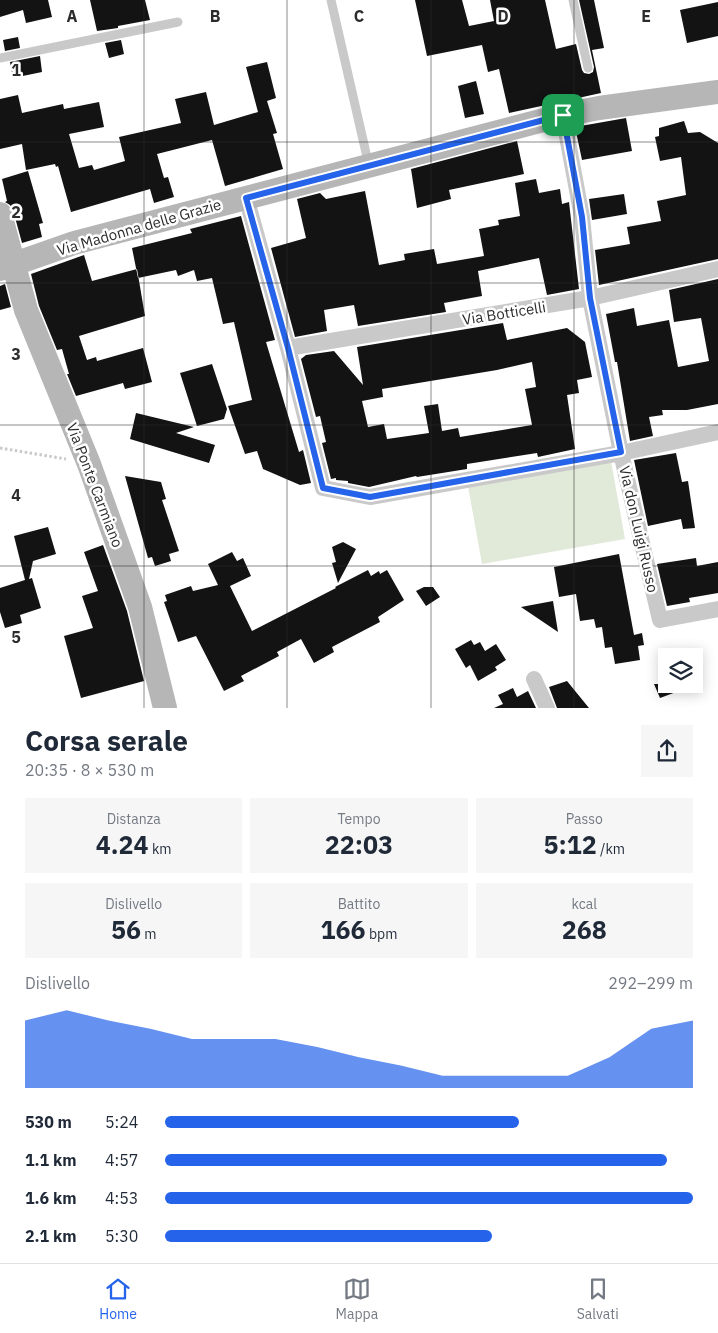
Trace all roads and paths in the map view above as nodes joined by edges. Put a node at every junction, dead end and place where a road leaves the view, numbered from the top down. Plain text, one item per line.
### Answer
1 (331, 0) edge
2 (573, 0) edge
3 (178, 22) dead end
4 (0, 58) edge
5 (588, 68) dead end
6 (718, 92) edge
7 (563, 115) junction
8 (369, 166) junction
9 (246, 198) junction
10 (0, 214) edge
11 (7, 267) edge
12 (718, 270) edge
13 (590, 298) junction
14 (288, 348) junction
15 (718, 432) edge
16 (0, 448) edge
17 (621, 452) junction
18 (89, 464) junction
19 (718, 609) edge
20 (534, 679) dead end
21 (165, 708) edge
22 (547, 708) edge

1 - 8 lane
2 - 5 lane
3 - 4 lane
6 - 7 main road, Via Madonna delle Grazie
7 - 8 main road, Via Madonna delle Grazie
7 - 13 street, Via don Luigi Russo
8 - 9 main road, Via Madonna delle Grazie
9 - 11 main road, Via Madonna delle Grazie
9 - 14 street
10 - 11 main road, Via Ponte Carmiano
11 - 18 main road, Via Ponte Carmiano
12 - 13 street, Via Botticelli
13 - 14 street, Via Botticelli
13 - 17 street, Via don Luigi Russo
14 - 17 street
15 - 17 street
16 - 18 path
17 - 19 street, Via don Luigi Russo
18 - 21 main road, Via Ponte Carmiano
20 - 22 street

